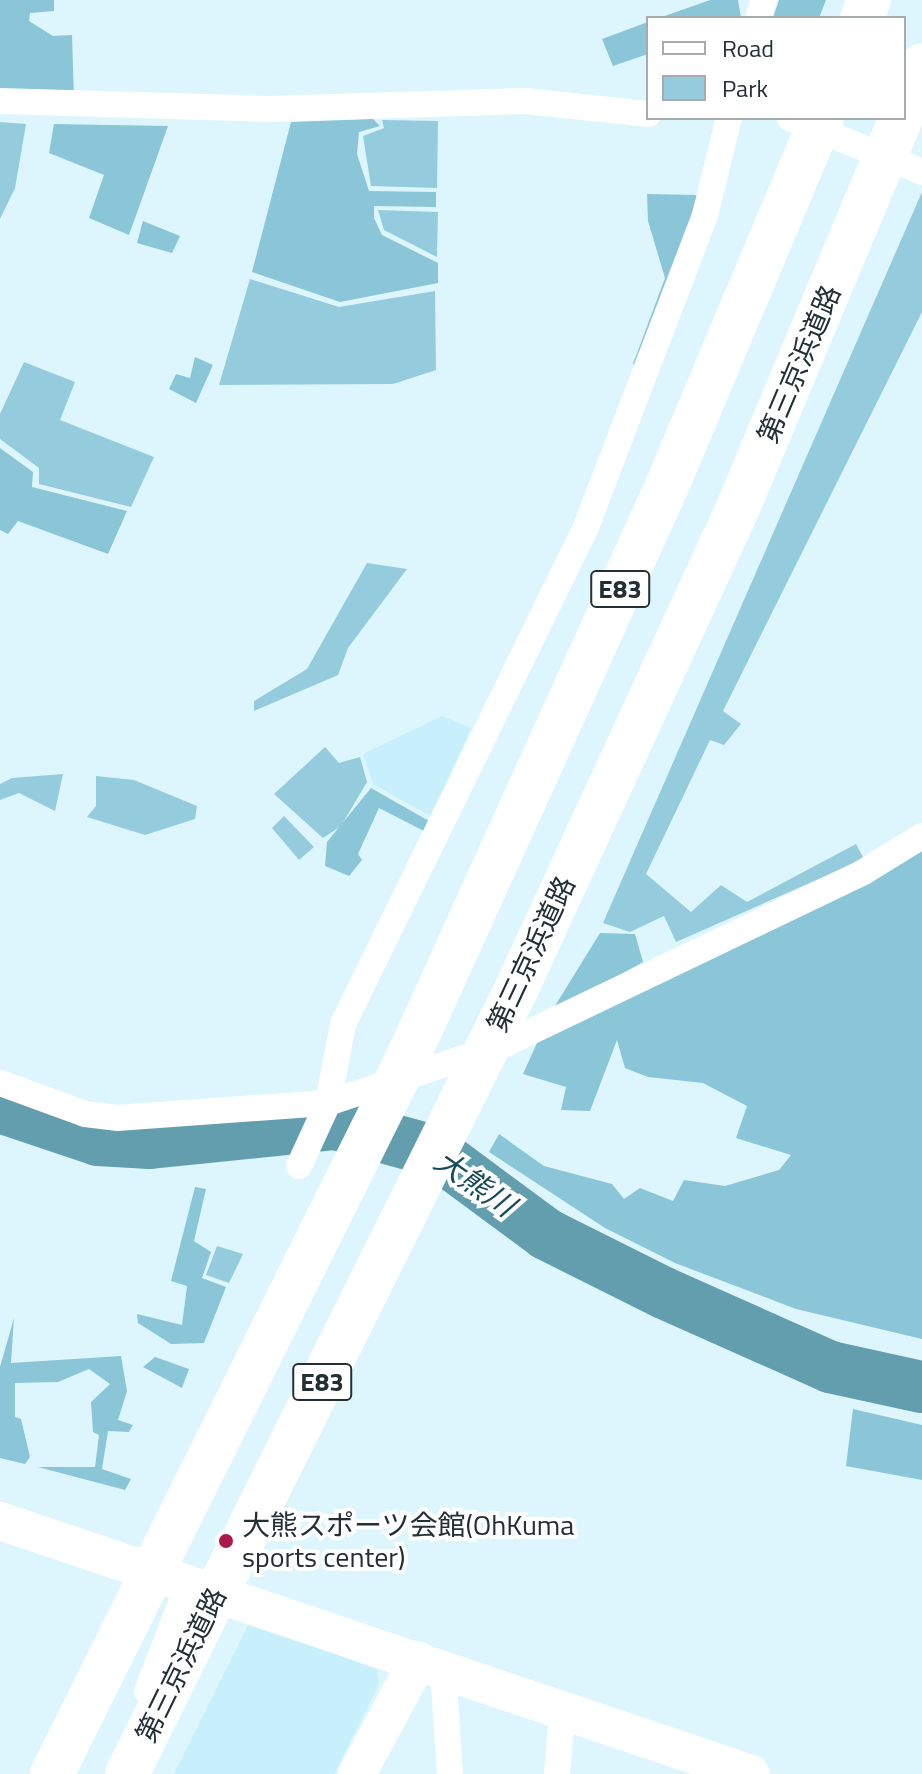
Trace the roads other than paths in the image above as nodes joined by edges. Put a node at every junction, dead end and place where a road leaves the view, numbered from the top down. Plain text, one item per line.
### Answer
1 (922, 65) edge
2 (0, 101) edge
3 (906, 105) edge
4 (646, 114) edge
5 (729, 120) edge
6 (795, 120) edge
7 (821, 120) edge
8 (900, 120) edge
9 (922, 172) edge
10 (922, 836) edge
11 (0, 1083) edge
12 (328, 1103) junction
13 (299, 1166) dead end
14 (0, 1521) edge
15 (189, 1582) junction
16 (430, 1664) junction
17 (562, 1715) junction
18 (52, 1774) edge
19 (125, 1774) edge
20 (357, 1774) edge
21 (450, 1774) edge
22 (557, 1774) edge
23 (751, 1774) edge

1 - 3 highway
2 - 4 street
5 - 12 street
6 - 9 street
7 - 18 highway, E83
8 - 19 highway, 第三京浜道路 / E83
10 - 12 street
11 - 12 street
12 - 13 street
14 - 15 street
15 - 16 street
15 - 19 street
16 - 17 street
16 - 20 street
16 - 21 street
17 - 22 street
17 - 23 street

